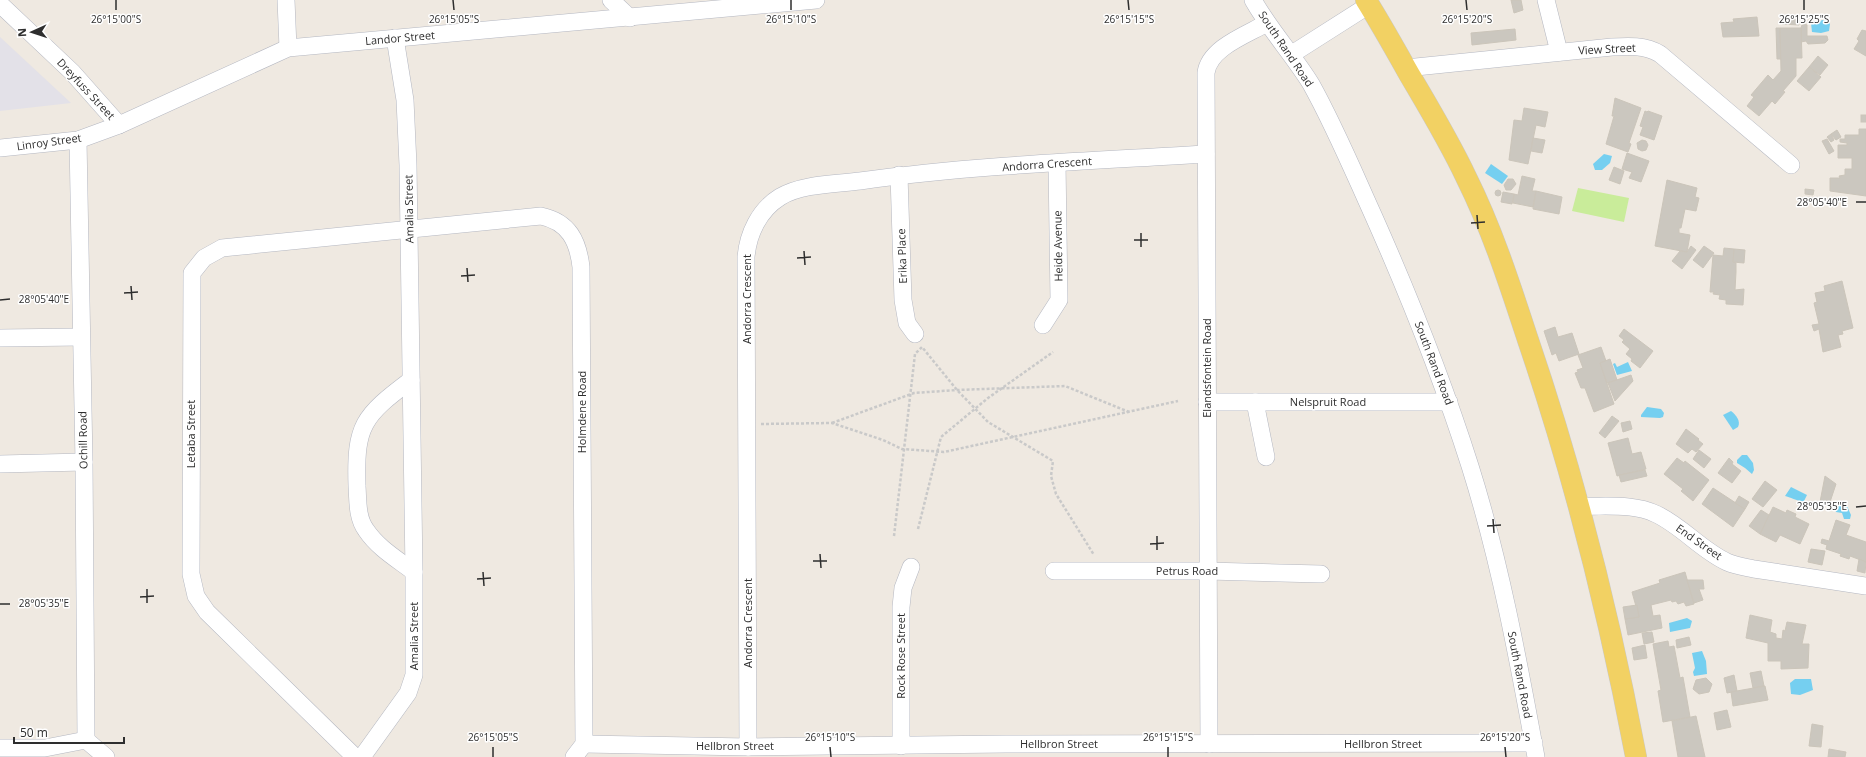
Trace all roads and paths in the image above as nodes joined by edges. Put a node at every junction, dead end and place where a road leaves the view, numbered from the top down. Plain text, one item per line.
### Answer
1 (286, 0) edge
2 (611, 0) edge
3 (816, 0) edge
4 (1253, 0) edge
5 (1546, 0) edge
6 (1367, 2) edge
7 (765, 3) edge
8 (0, 4) edge
9 (630, 18) junction
10 (1267, 23) junction
11 (395, 38) junction
12 (288, 48) junction
13 (1559, 52) junction
14 (1292, 54) junction
15 (1406, 68) junction
16 (119, 126) junction
17 (78, 140) junction
18 (0, 148) edge
19 (1206, 154) junction
20 (1057, 163) junction
21 (1791, 165) dead end
22 (899, 175) junction
23 (409, 230) junction
24 (1043, 325) dead end
25 (915, 334) dead end
26 (81, 337) junction
27 (0, 338) edge
28 (1053, 352) dead end
29 (411, 380) junction
30 (1001, 389) junction
31 (957, 390) junction
32 (911, 394) junction
33 (1178, 401) dead end
34 (1208, 402) junction
35 (1255, 402) junction
36 (1449, 402) junction
37 (976, 408) junction
38 (1130, 412) junction
39 (832, 423) junction
40 (761, 424) dead end
41 (1014, 437) junction
42 (904, 449) junction
43 (937, 452) junction
44 (1266, 457) dead end
45 (84, 462) junction
46 (0, 464) edge
47 (1580, 506) junction
48 (918, 529) dead end
49 (894, 536) dead end
50 (1094, 555) dead end
51 (911, 567) dead end
52 (1054, 571) dead end
53 (1208, 571) junction
54 (414, 572) junction
55 (1321, 574) dead end
56 (1866, 586) edge
57 (86, 740) junction
58 (1209, 744) junction
59 (901, 746) junction
60 (748, 747) junction
61 (0, 748) edge
62 (579, 750) edge
63 (1535, 750) edge
64 (1006, 751) edge
65 (106, 757) edge
66 (355, 757) edge
67 (362, 757) edge
68 (1636, 757) edge

1 - 12 street
2 - 9 street
3 - 7 street, Landor Street
4 - 10 street, South Rand Road
5 - 13 street
6 - 14 street
6 - 15 main road
7 - 9 street, Landor Street
8 - 16 street, Dreyfuss Street
9 - 11 street, Landor Street
10 - 14 street, South Rand Road
10 - 19 street, Elandsfontein Road
11 - 12 street, Landor Street
11 - 23 street, Amalia Street
12 - 16 street, Landor Street
13 - 15 street, View Street
13 - 21 street, View Street
14 - 36 street, South Rand Road
15 - 47 main road
16 - 17 street, Linroy Street
17 - 18 street, Linroy Street
17 - 26 street, Ochill Road
19 - 20 street, Andorra Crescent
19 - 34 street, Elandsfontein Road
20 - 22 street, Andorra Crescent
20 - 24 street, Heide Avenue
22 - 25 street, Erika Place
22 - 60 street, Andorra Crescent
23 - 29 street, Amalia Street
23 - 62 street, Holmdene Road
23 - 66 street, Letaba Street
26 - 27 street
26 - 45 street, Ochill Road
28 - 30 path
29 - 54 street, Amalia Street
29 - 54 street
30 - 31 path
30 - 37 path
30 - 38 path
31 - 32 path
31 - 32 path
31 - 37 path
32 - 39 path
32 - 42 path
33 - 38 path
34 - 35 street, Nelspruit Road
34 - 53 street, Elandsfontein Road
35 - 36 street, Nelspruit Road
35 - 44 street
36 - 63 street, South Rand Road
37 - 41 path
37 - 43 path
38 - 41 path
39 - 40 path
39 - 42 path
41 - 43 path
41 - 50 path
42 - 43 path
42 - 49 path
43 - 48 path
45 - 46 street
45 - 57 street, Ochill Road
47 - 56 street, End Street
47 - 68 main road
51 - 59 street, Rock Rose Street
52 - 53 street, Petrus Road
53 - 55 street, Petrus Road
53 - 58 street, Elandsfontein Road
54 - 67 street, Amalia Street
57 - 61 street
57 - 65 street
58 - 63 street, Hellbron Street
58 - 64 street, Hellbron Street
59 - 60 street, Hellbron Street
59 - 64 street, Hellbron Street
60 - 62 street, Hellbron Street

